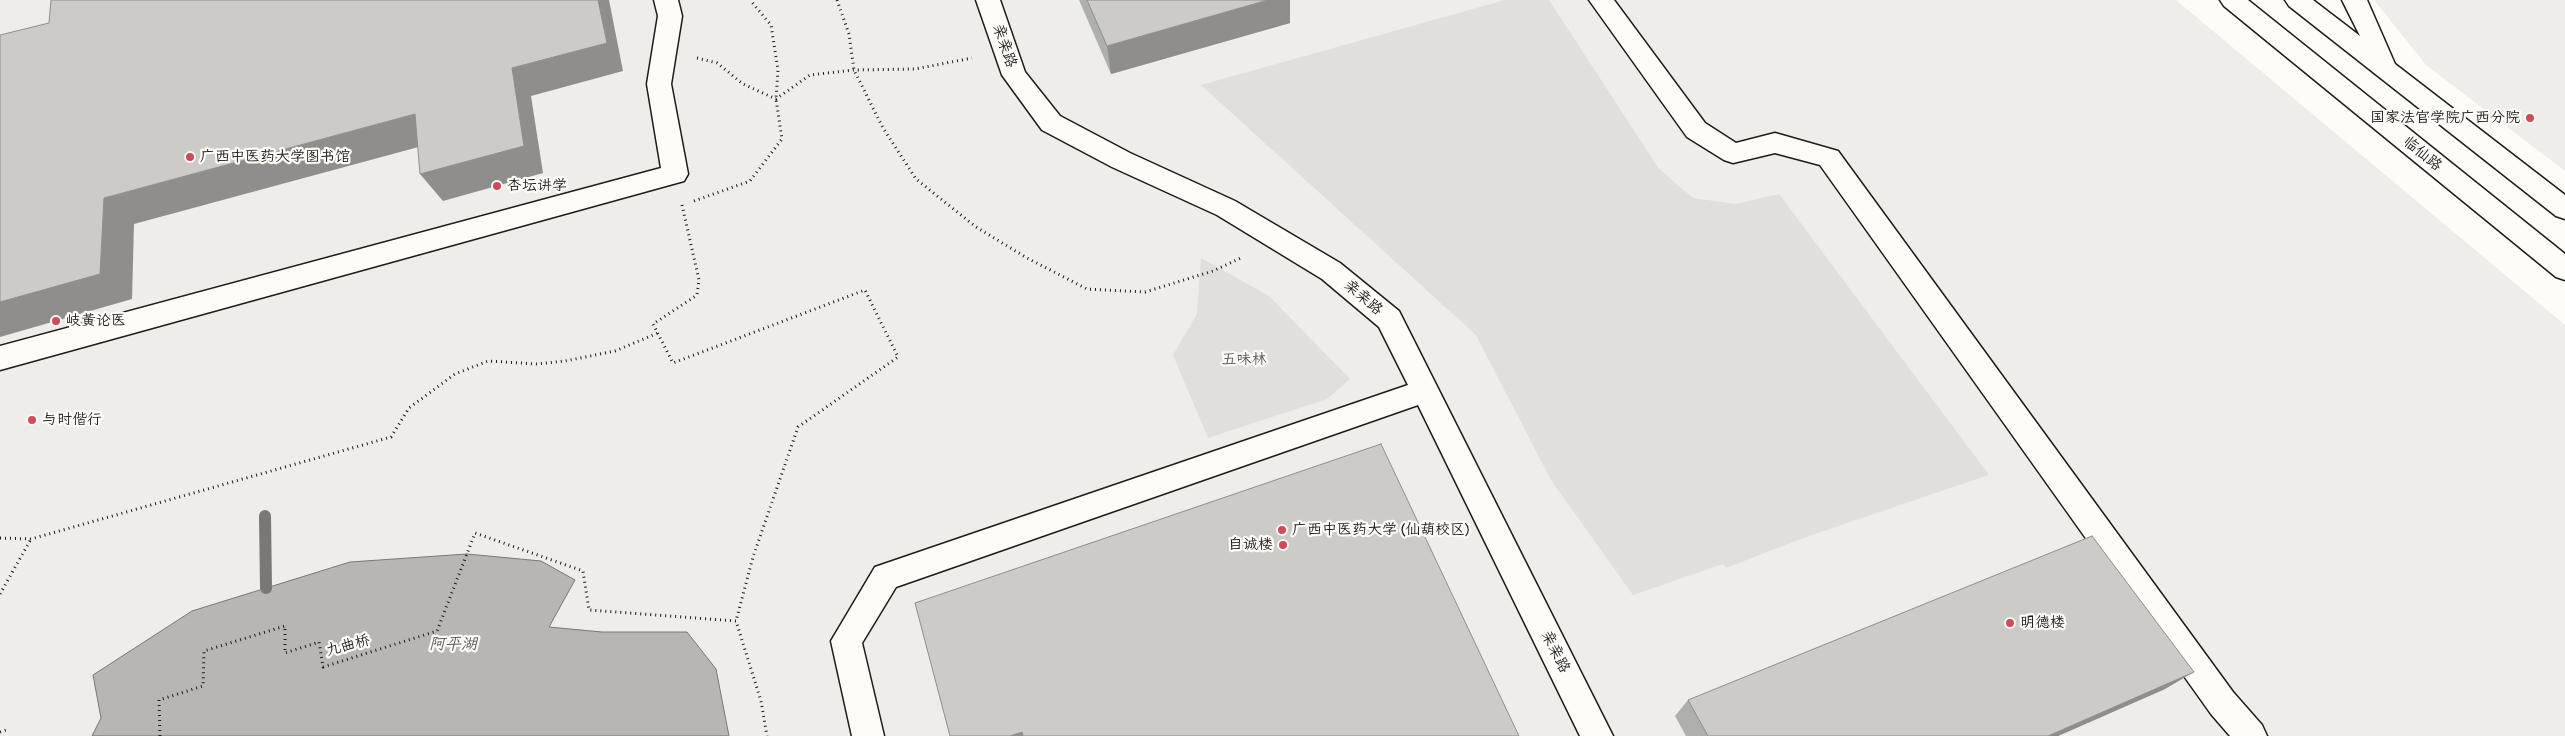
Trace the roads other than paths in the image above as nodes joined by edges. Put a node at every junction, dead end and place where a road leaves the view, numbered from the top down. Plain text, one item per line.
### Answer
1 (666, 0) edge
2 (988, 0) edge
3 (1601, 0) edge
4 (2232, 0) edge
5 (2297, 0) edge
6 (2354, 0) edge
7 (2385, 69) junction
8 (2565, 209) edge
9 (2565, 270) edge
10 (0, 358) edge
11 (1425, 391) junction
12 (868, 736) edge
13 (1597, 736) edge
14 (2251, 736) edge

1 - 10 street
2 - 11 street, 亲亲路
3 - 14 street
4 - 9 street, 临仙路
5 - 7 street
6 - 7 street
7 - 8 street
11 - 12 street
11 - 13 street, 亲亲路

